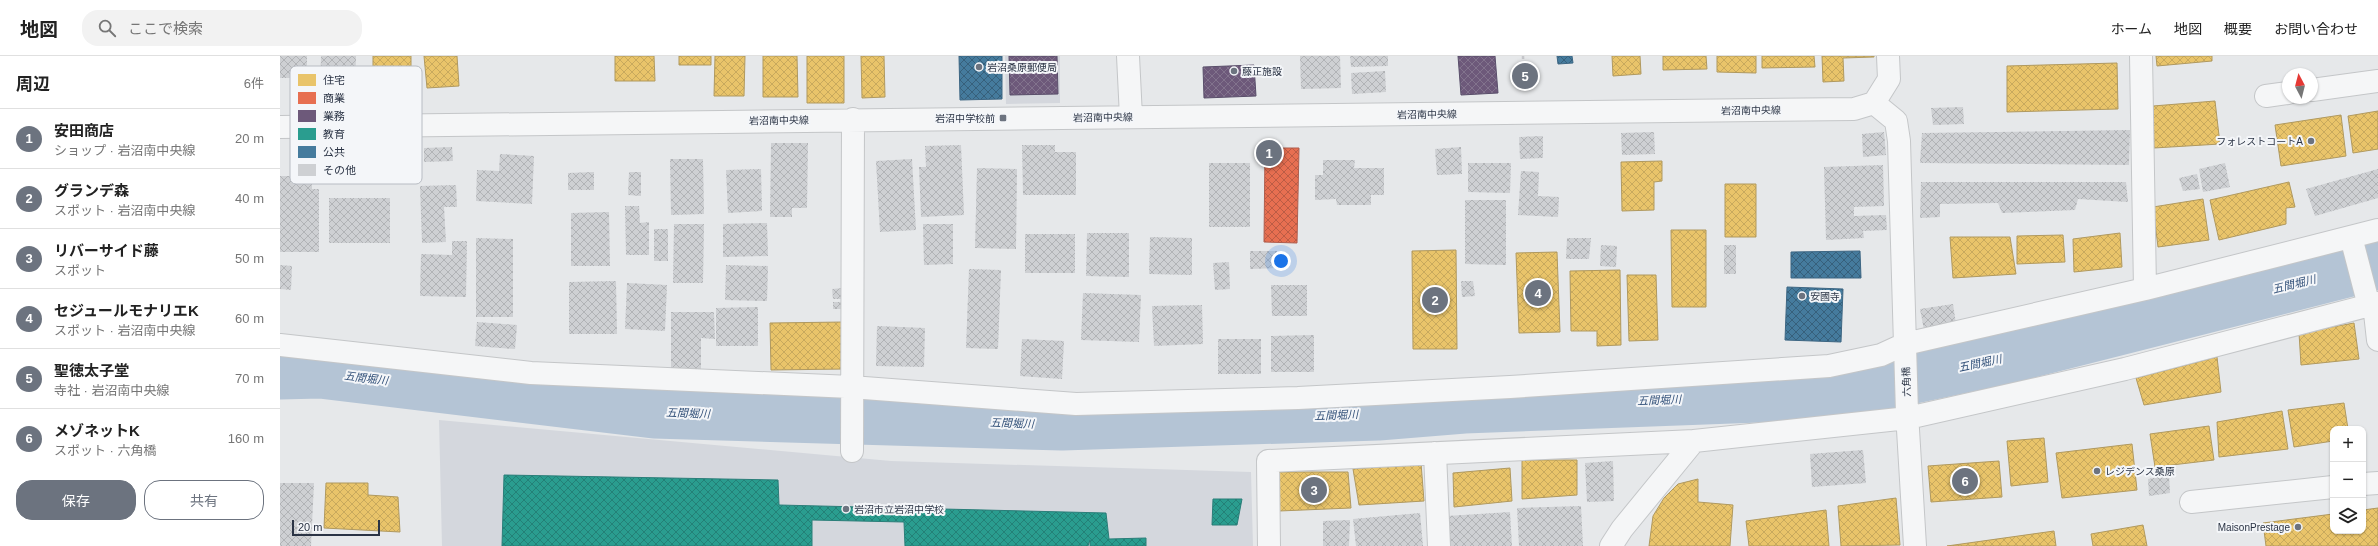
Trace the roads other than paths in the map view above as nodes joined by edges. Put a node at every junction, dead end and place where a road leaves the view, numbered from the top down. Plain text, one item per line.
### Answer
1 (1128, 56) edge
2 (1888, 56) edge
3 (2141, 56) edge
4 (2378, 81) edge
5 (2318, 89) edge
6 (2282, 94) edge
7 (2266, 96) dead end
8 (1874, 103) junction
9 (1131, 117) junction
10 (853, 119) junction
11 (422, 125) edge
12 (280, 127) edge
13 (290, 127) edge
14 (2378, 230) edge
15 (2352, 240) junction
16 (2145, 289) junction
17 (2371, 301) edge
18 (2378, 340) edge
19 (280, 345) edge
20 (1905, 347) junction
21 (851, 391) junction
22 (1907, 416) junction
23 (1694, 441) junction
24 (852, 451) dead end
25 (1435, 453) junction
26 (2378, 482) edge
27 (2366, 484) edge
28 (2330, 487) edge
29 (2191, 502) dead end
30 (1269, 546) edge
31 (1439, 546) edge
32 (1611, 546) edge
33 (1915, 546) edge

1 - 9 street
2 - 8 street
3 - 16 street
4 - 5 street
6 - 7 street
8 - 9 street, 岩沼南中央線
8 - 20 street, 六角橋
9 - 10 street, 岩沼南中央線
10 - 11 street, 岩沼南中央線
10 - 21 street
12 - 13 street, 岩沼南中央線
14 - 15 street
15 - 16 street
15 - 17 street
16 - 20 street
17 - 18 street
17 - 22 street
19 - 21 street
20 - 21 street
20 - 22 street, 六角橋
21 - 24 street
22 - 23 street
22 - 33 street, 六角橋
23 - 25 street
23 - 32 street
25 - 30 street
25 - 31 street
26 - 27 street
28 - 29 street

